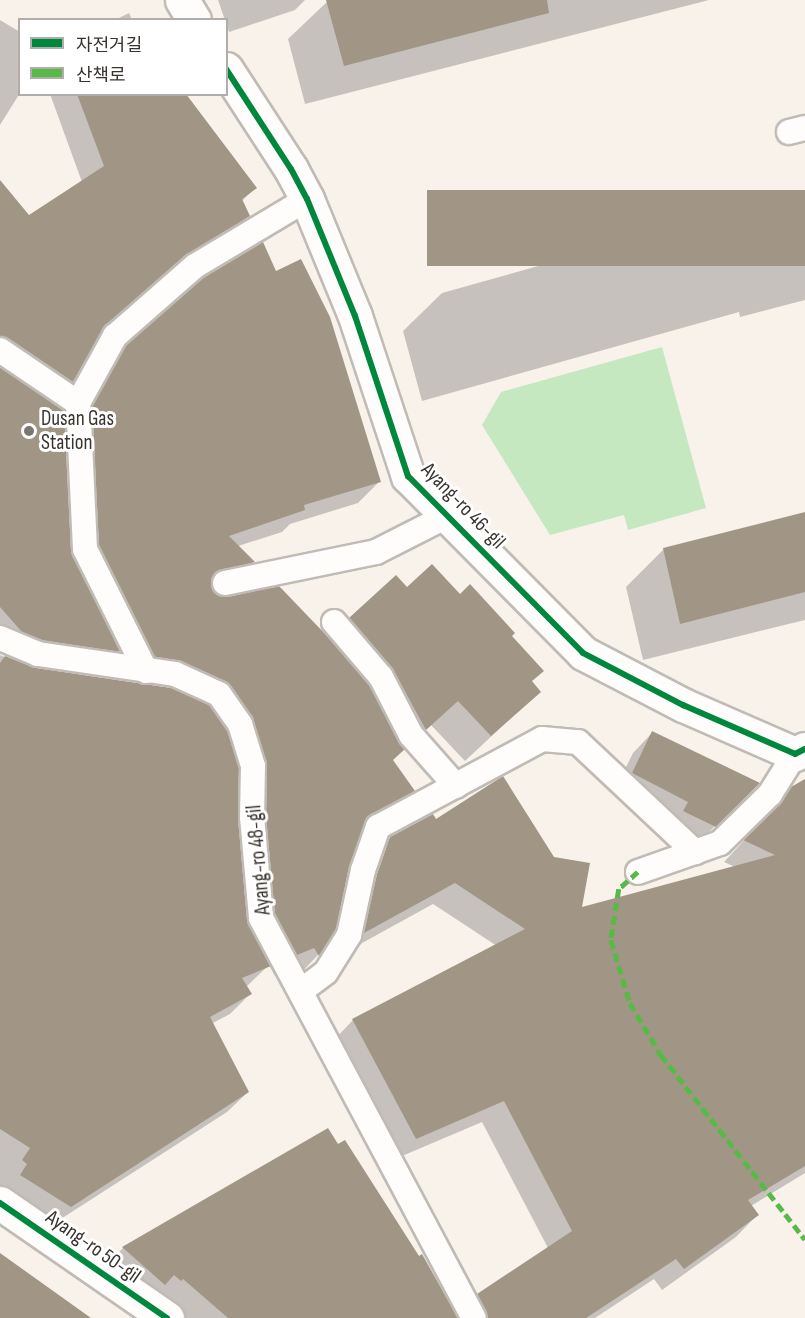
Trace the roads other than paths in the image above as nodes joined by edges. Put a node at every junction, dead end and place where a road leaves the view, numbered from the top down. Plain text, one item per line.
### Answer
1 (182, 0) edge
2 (193, 18) edge
3 (228, 72) edge
4 (307, 199) junction
5 (0, 350) edge
6 (78, 403) junction
7 (447, 516) junction
8 (225, 583) dead end
9 (334, 622) dead end
10 (0, 638) edge
11 (146, 671) junction
12 (800, 752) edge
13 (456, 786) junction
14 (695, 852) junction
15 (638, 872) dead end
16 (302, 991) junction
17 (0, 1203) edge
18 (167, 1318) edge
19 (474, 1318) edge

1 - 2 street
3 - 4 street, Ayang-ro 46-gil
4 - 6 lane
4 - 7 street, Ayang-ro 46-gil
5 - 6 lane
6 - 11 lane
7 - 8 lane
7 - 12 street, Ayang-ro 46-gil
9 - 13 lane
10 - 11 lane, Ayang-ro 48-gil
11 - 16 lane, Ayang-ro 48-gil
12 - 14 lane
13 - 14 lane
13 - 16 lane
14 - 15 lane
16 - 19 lane, Ayang-ro 48-gil
17 - 18 street, Ayang-ro 50-gil

